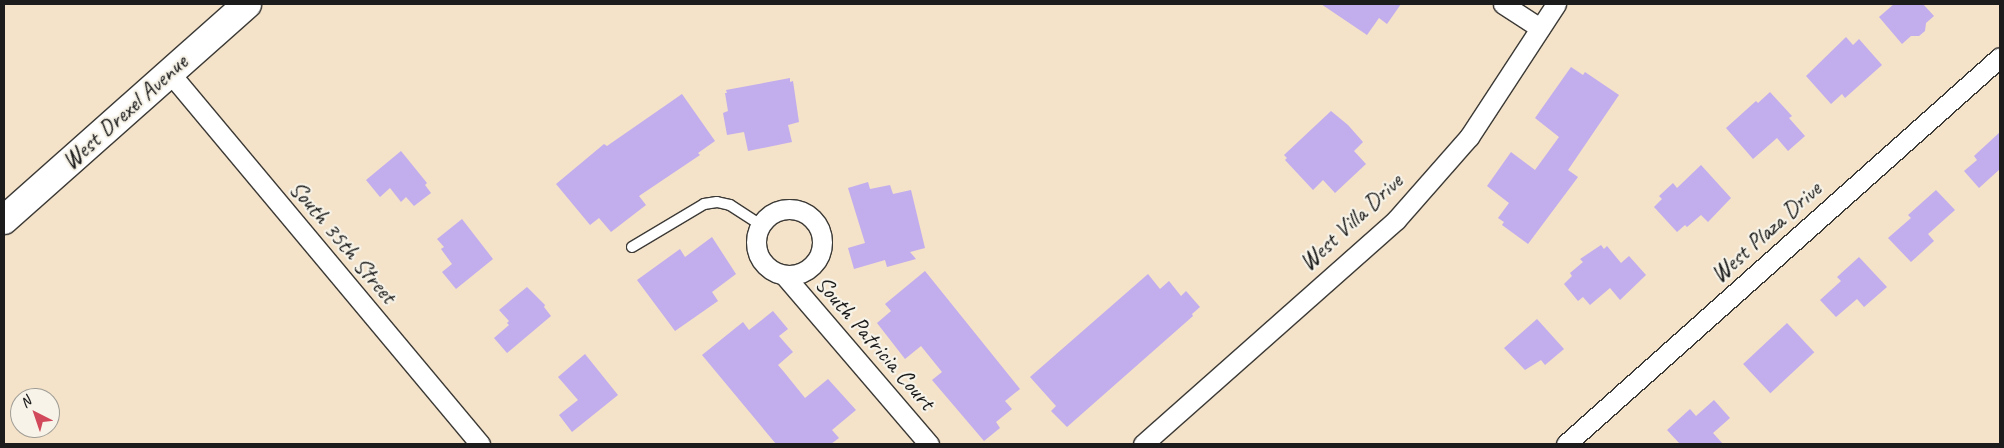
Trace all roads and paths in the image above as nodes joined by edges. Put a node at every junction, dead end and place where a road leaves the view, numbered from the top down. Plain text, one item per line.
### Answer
1 (247, 4) edge
2 (1503, 4) edge
3 (1556, 4) edge
4 (1540, 28) junction
5 (2000, 56) edge
6 (169, 72) junction
7 (4, 220) edge
8 (761, 224) junction
9 (632, 247) dead end
10 (784, 275) junction
11 (480, 444) edge
12 (929, 444) edge
13 (1143, 444) edge
14 (1566, 444) edge

1 - 6 street, West Drexel Avenue
2 - 4 street
3 - 4 street, West Villa Drive
4 - 13 street, West Villa Drive
5 - 14 street, West Plaza Drive
6 - 7 street, West Drexel Avenue
6 - 11 street, South 35th Street
8 - 9 lane
8 - 10 street, South Patricia Court
8 - 10 street, South Patricia Court
10 - 12 street, South Patricia Court

